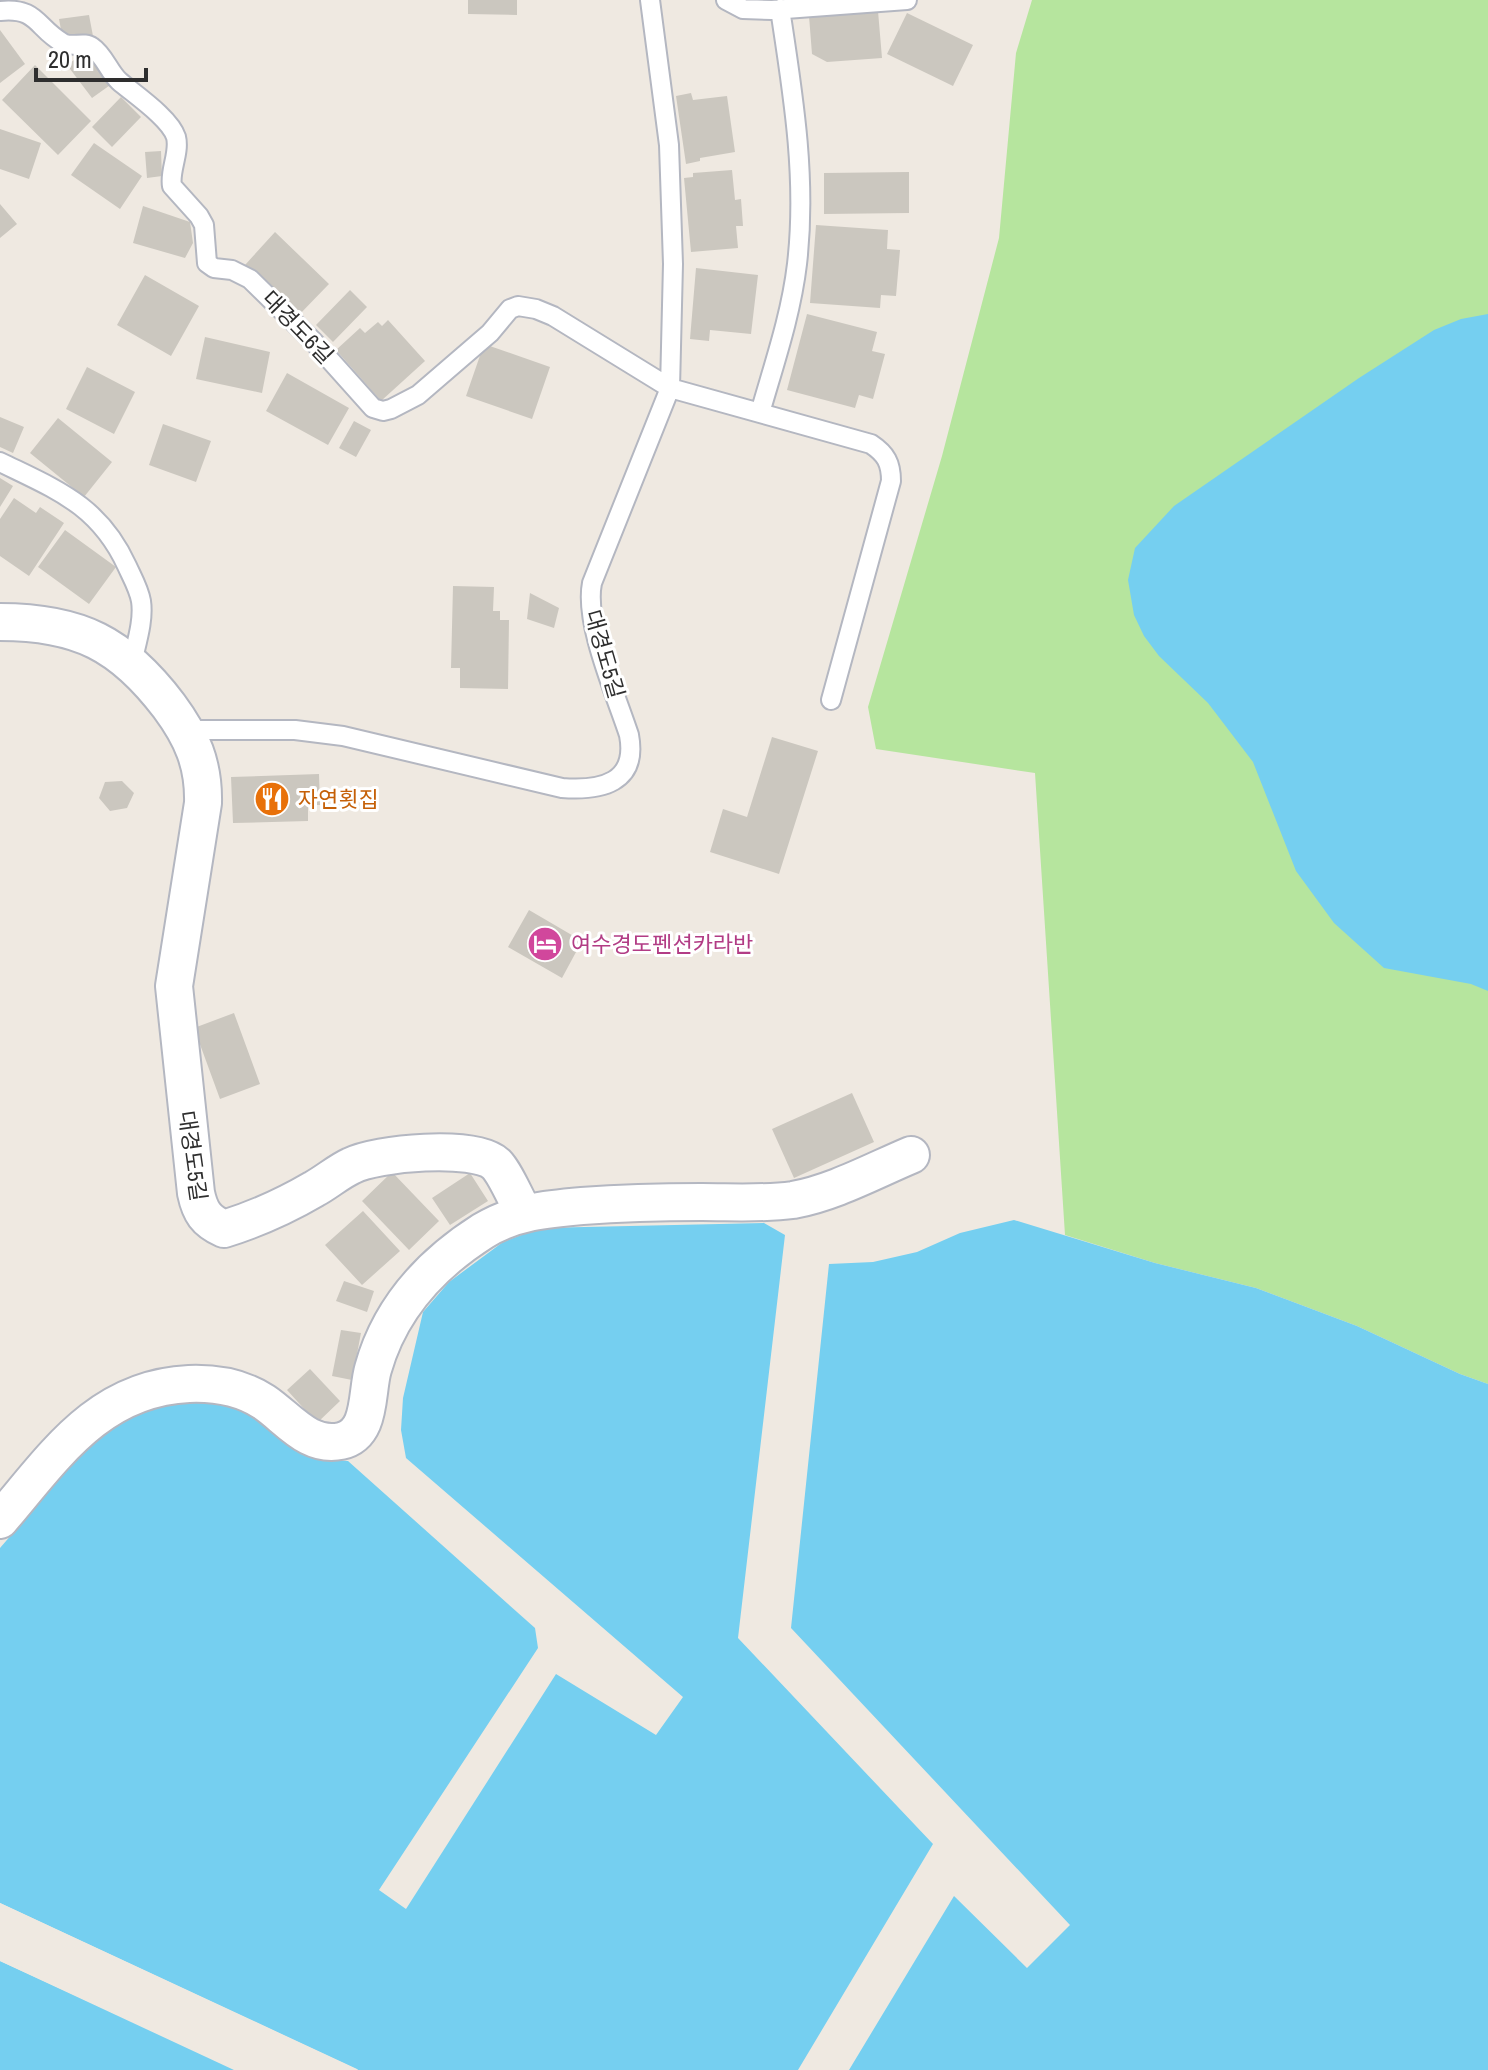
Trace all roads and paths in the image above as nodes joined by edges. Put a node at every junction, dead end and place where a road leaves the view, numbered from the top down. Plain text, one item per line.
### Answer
1 (650, 0) edge
2 (726, 0) edge
3 (907, 0) edge
4 (11, 7) edge
5 (780, 9) junction
6 (670, 388) junction
7 (760, 413) junction
8 (0, 462) edge
9 (0, 622) edge
10 (132, 663) junction
11 (831, 700) dead end
12 (187, 730) junction
13 (911, 1155) dead end
14 (524, 1213) junction
15 (0, 1520) edge

1 - 6 lane
2 - 5 lane
3 - 5 lane
4 - 6 lane, 대경도6길
5 - 7 lane
6 - 7 lane
6 - 12 lane, 대경도5길
7 - 11 lane
8 - 10 lane
9 - 10 street, 대경도5길
10 - 12 street, 대경도5길
12 - 14 street, 대경도5길
13 - 14 street
14 - 15 street

